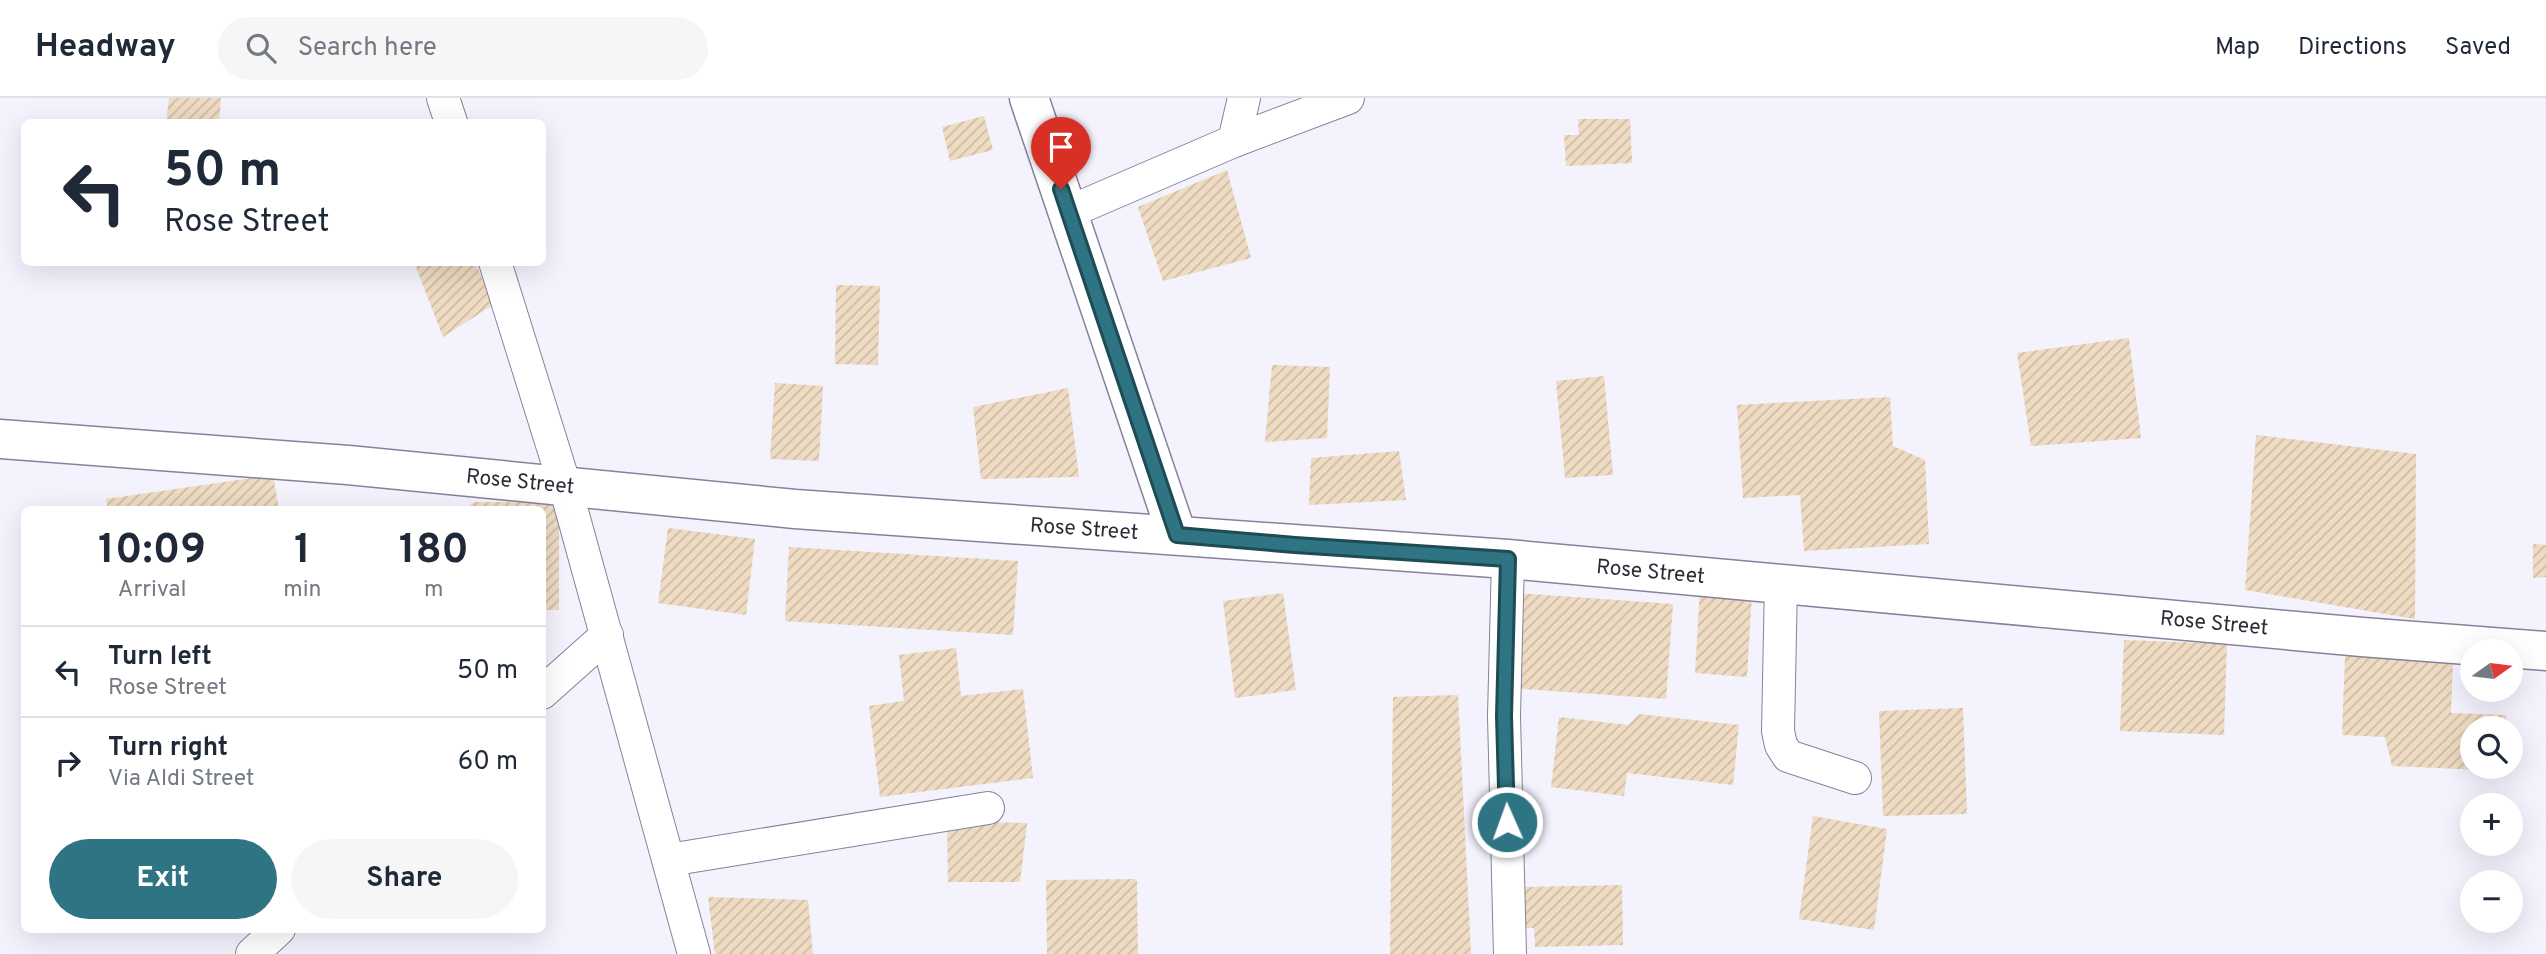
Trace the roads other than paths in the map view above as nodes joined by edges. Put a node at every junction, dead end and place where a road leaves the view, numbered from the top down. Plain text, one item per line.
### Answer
1 (443, 98) edge
2 (1029, 98) edge
3 (1244, 98) edge
4 (1349, 98) edge
5 (450, 119) edge
6 (1234, 141) junction
7 (1069, 212) junction
8 (496, 266) edge
9 (0, 439) edge
10 (565, 486) junction
11 (1177, 535) junction
12 (1508, 559) junction
13 (1781, 583) junction
14 (607, 635) junction
15 (2546, 651) edge
16 (546, 689) edge
17 (1855, 778) dead end
18 (988, 808) dead end
19 (668, 860) junction
20 (275, 933) edge
21 (252, 954) edge
22 (694, 954) edge
23 (1510, 954) edge

1 - 5 street
2 - 7 street
3 - 6 street
4 - 6 street
6 - 7 street
7 - 11 street
8 - 10 street
9 - 10 street, Rose Street
10 - 11 street, Rose Street
10 - 14 street
11 - 12 street, Rose Street
12 - 13 street, Rose Street
12 - 23 street
13 - 15 street, Rose Street
13 - 17 street
14 - 16 street
14 - 19 street
18 - 19 street
19 - 22 street
20 - 21 street

